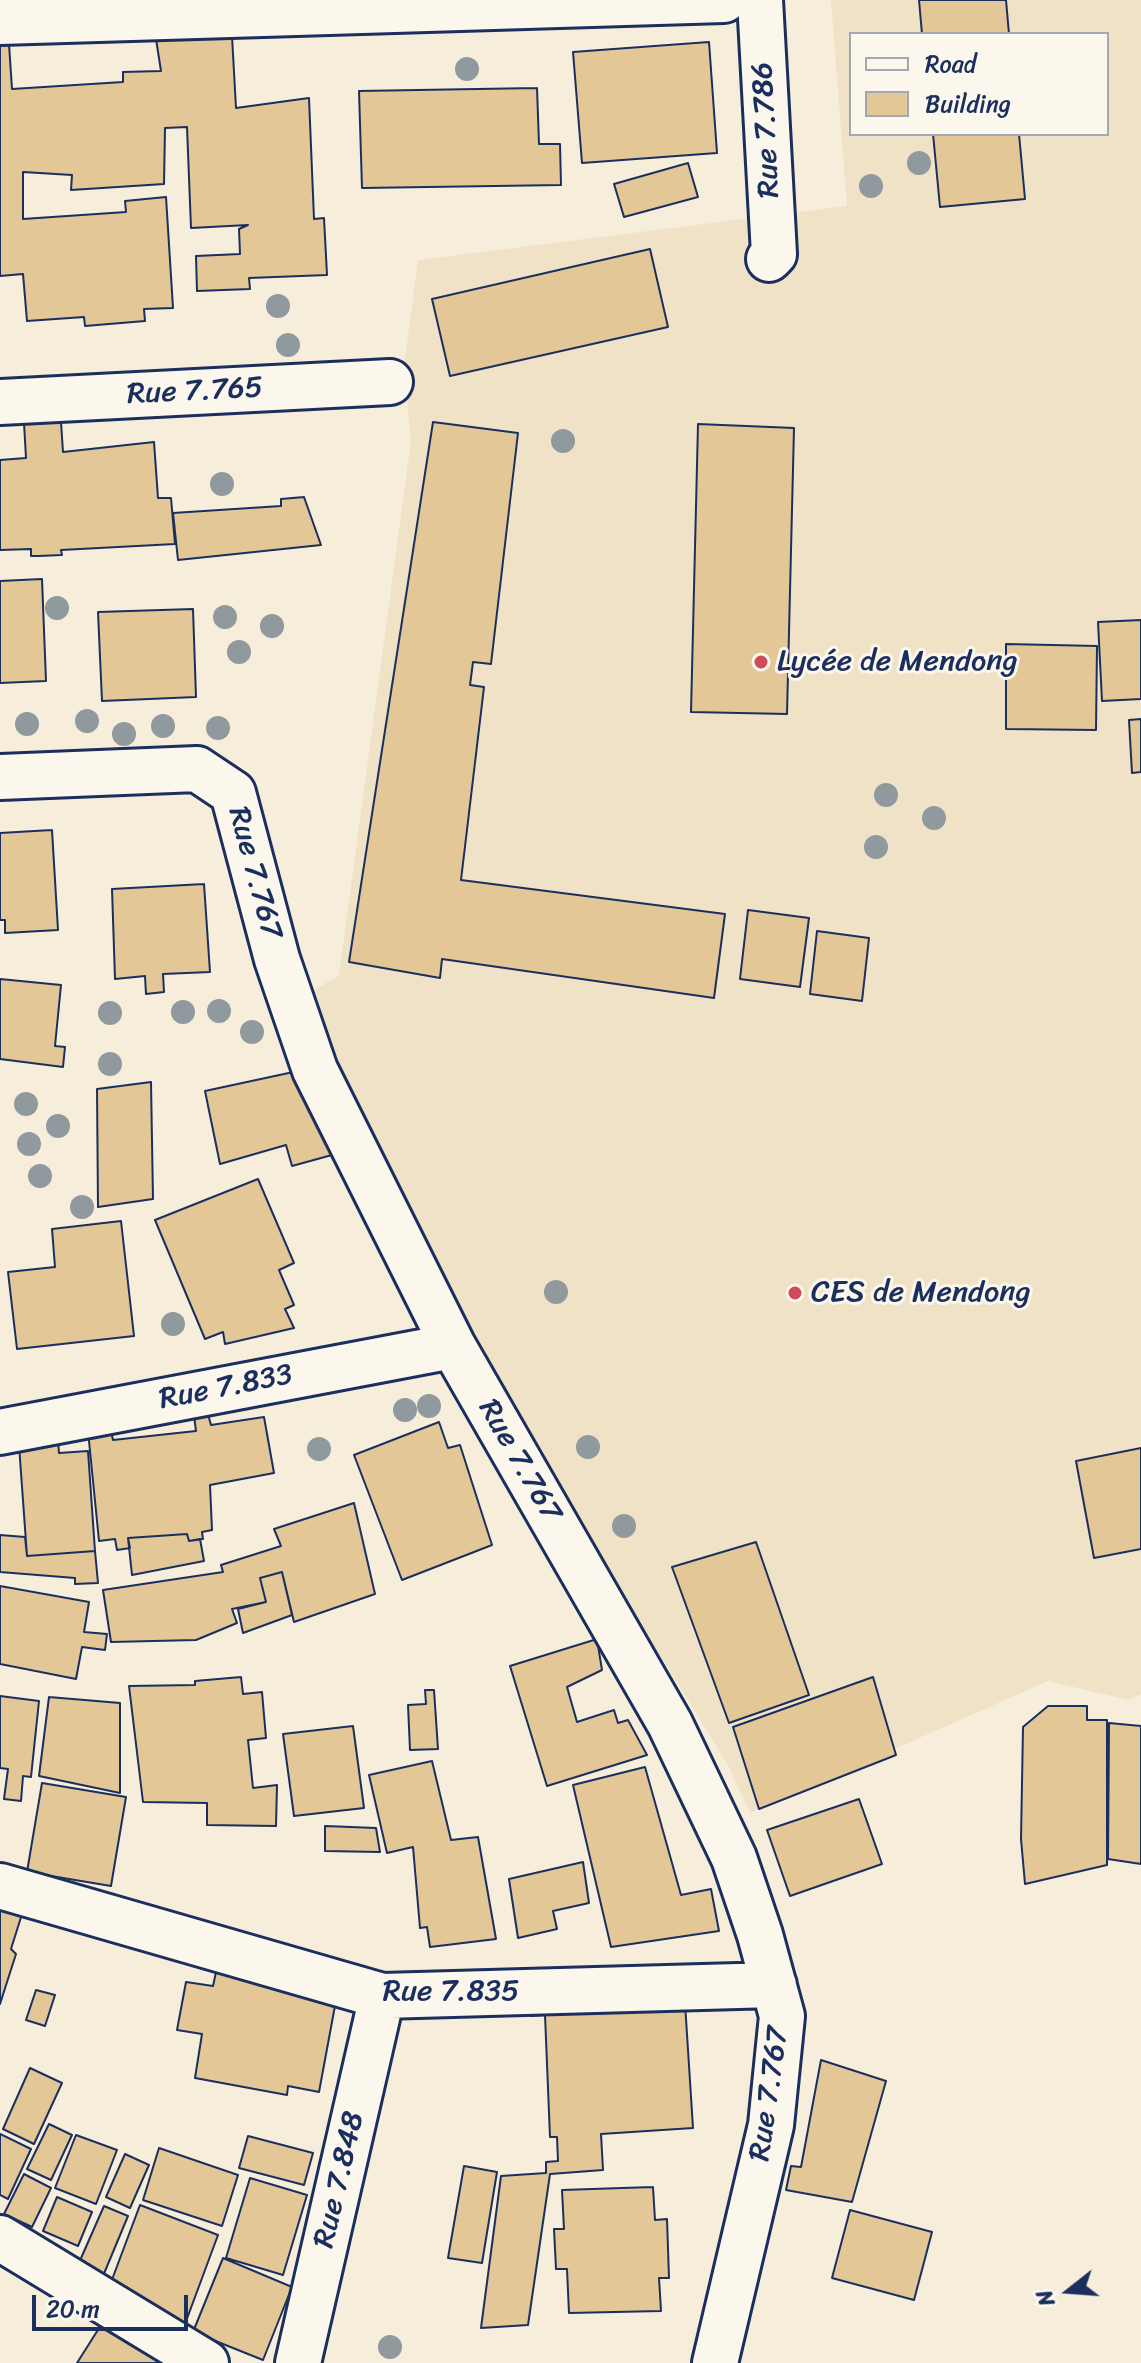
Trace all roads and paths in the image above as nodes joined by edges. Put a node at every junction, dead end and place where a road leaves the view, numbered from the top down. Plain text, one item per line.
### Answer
1 (724, 0) edge
2 (760, 0) edge
3 (0, 22) edge
4 (769, 259) dead end
5 (390, 382) dead end
6 (0, 402) edge
7 (0, 777) edge
8 (453, 1346) junction
9 (0, 1432) edge
10 (0, 1886) edge
11 (774, 1985) junction
12 (382, 1996) junction
13 (0, 2238) edge
14 (206, 2363) edge
15 (298, 2363) edge
16 (715, 2363) edge

1 - 3 street
2 - 4 street, Rue 7.786
5 - 6 street, Rue 7.765
7 - 8 street, Rue 7.767
8 - 9 street, Rue 7.833
8 - 11 street, Rue 7.767
10 - 12 street, Rue 7.835
11 - 12 street, Rue 7.835
11 - 16 street, Rue 7.767
12 - 15 street, Rue 7.848
13 - 14 street

